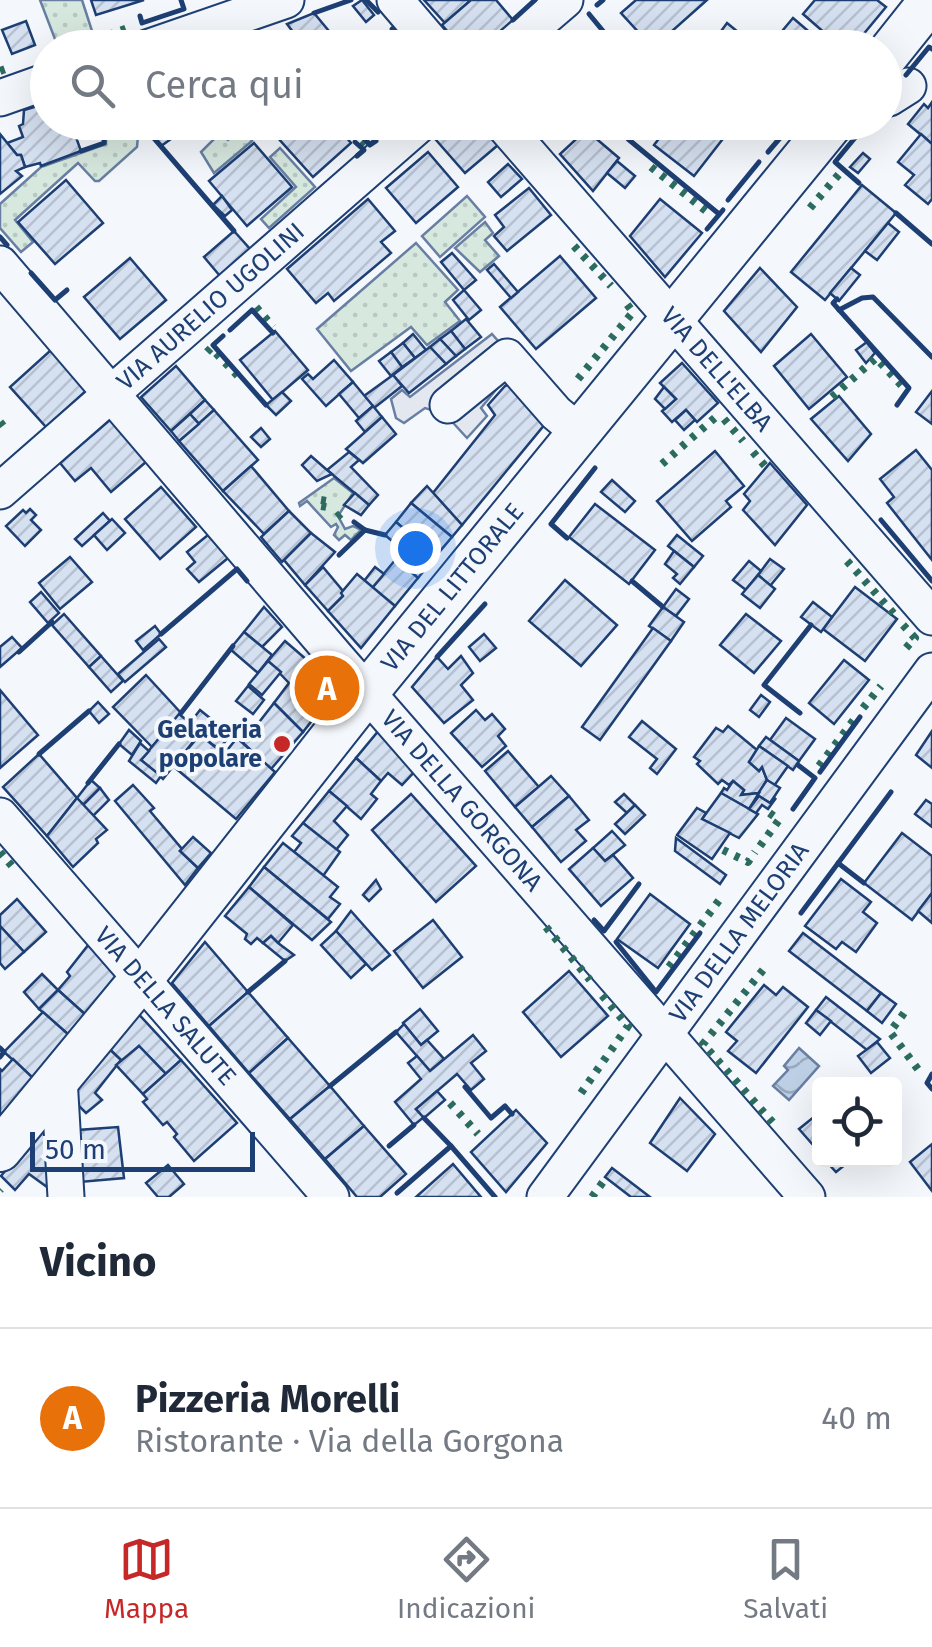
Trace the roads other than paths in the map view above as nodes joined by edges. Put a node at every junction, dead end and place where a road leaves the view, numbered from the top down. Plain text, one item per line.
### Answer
1 (286, 0) edge
2 (565, 0) edge
3 (931, 0) edge
4 (393, 9) edge
5 (199, 30) edge
6 (416, 30) edge
7 (530, 30) edge
8 (902, 64) edge
9 (30, 87) edge
10 (0, 98) edge
11 (401, 140) edge
12 (516, 140) edge
13 (818, 140) edge
14 (0, 264) edge
15 (672, 320) junction
16 (111, 392) junction
17 (448, 405) dead end
18 (580, 433) junction
19 (0, 491) edge
20 (932, 617) edge
21 (932, 671) edge
22 (368, 691) junction
23 (0, 816) edge
24 (142, 978) junction
25 (666, 1034) junction
26 (59, 1078) junction
27 (0, 1150) edge
28 (66, 1197) edge
29 (332, 1197) edge
30 (546, 1197) edge
31 (808, 1197) edge

1 - 5 street
2 - 7 street
3 - 8 main road
4 - 6 street
9 - 10 street
11 - 16 street, VIA AURELIO UGOLINI
12 - 15 street, VIA DELL'ELBA
13 - 15 main road, VIA DEL LITTORALE
14 - 16 street, VIA DELLA GORGONA
15 - 18 main road, VIA DEL LITTORALE
15 - 20 street, VIA DELL'ELBA
16 - 19 street, VIA AURELIO UGOLINI
16 - 22 street, VIA DELLA GORGONA
17 - 18 street
18 - 22 main road, VIA DEL LITTORALE
21 - 25 street, VIA DELLA MELORIA
22 - 24 main road, VIA DEL LITTORALE
22 - 25 street, VIA DELLA GORGONA
23 - 24 street, VIA DELLA SALUTE
24 - 26 main road, VIA DEL LITTORALE
24 - 29 street, VIA DELLA SALUTE
25 - 30 street, VIA DELLA MELORIA
25 - 31 street, VIA DELLA GORGONA
26 - 27 main road, VIA DEL LITTORALE
26 - 28 street

